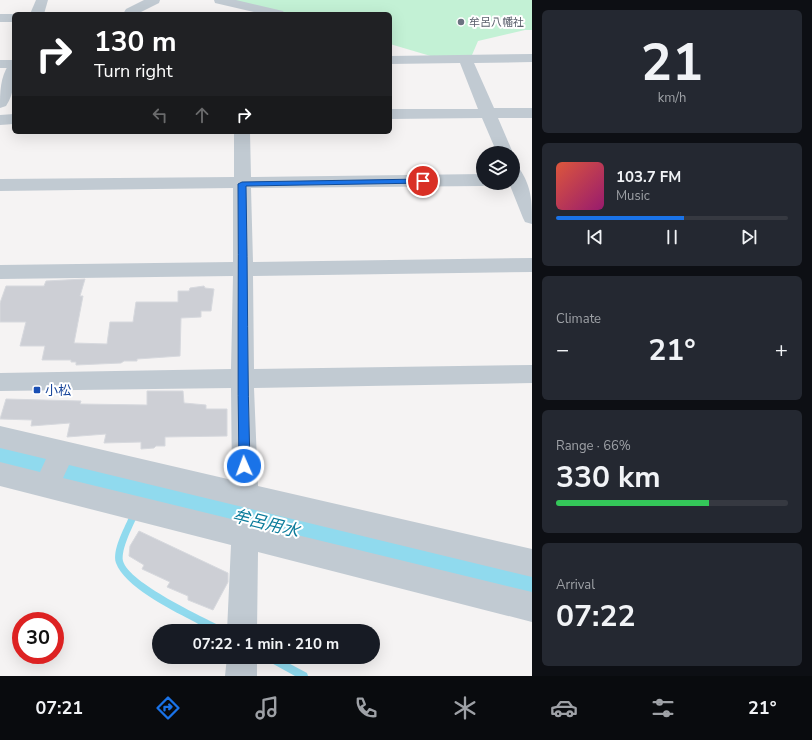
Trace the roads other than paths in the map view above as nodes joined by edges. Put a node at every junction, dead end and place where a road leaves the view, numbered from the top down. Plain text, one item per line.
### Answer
1 (42, 0) edge
2 (154, 0) edge
3 (220, 0) edge
4 (38, 12) edge
5 (131, 12) edge
6 (270, 12) edge
7 (0, 18) edge
8 (12, 18) edge
9 (392, 48) edge
10 (532, 58) edge
11 (431, 59) junction
12 (465, 59) junction
13 (392, 60) edge
14 (0, 64) edge
15 (12, 64) edge
16 (12, 72) edge
17 (0, 102) edge
18 (487, 113) junction
19 (532, 113) edge
20 (392, 114) edge
21 (12, 119) edge
22 (0, 120) edge
23 (242, 134) edge
24 (502, 146) edge
25 (476, 180) edge
26 (520, 181) edge
27 (242, 184) junction
28 (0, 186) edge
29 (532, 218) edge
30 (532, 265) edge
31 (244, 268) junction
32 (0, 272) edge
33 (532, 374) edge
34 (242, 380) junction
35 (0, 382) edge
36 (0, 437) edge
37 (55, 469) junction
38 (0, 474) edge
39 (245, 496) junction
40 (245, 536) junction
41 (532, 563) edge
42 (532, 607) edge
43 (242, 624) edge
44 (242, 664) edge
45 (241, 676) edge

1 - 4 street
2 - 5 street
3 - 6 street
7 - 8 street
9 - 11 street
10 - 12 street
11 - 12 street
11 - 13 street
12 - 18 street
14 - 15 street
16 - 17 street
18 - 19 street
18 - 20 street
18 - 24 street
21 - 22 street
23 - 27 street
25 - 27 street
26 - 29 street
27 - 28 street
27 - 31 street
30 - 31 street
31 - 32 street
31 - 34 street
33 - 34 street
34 - 35 street
34 - 39 street
36 - 37 street
37 - 38 street
37 - 39 street
37 - 40 street
39 - 41 street
40 - 42 street
40 - 43 street
44 - 45 street

